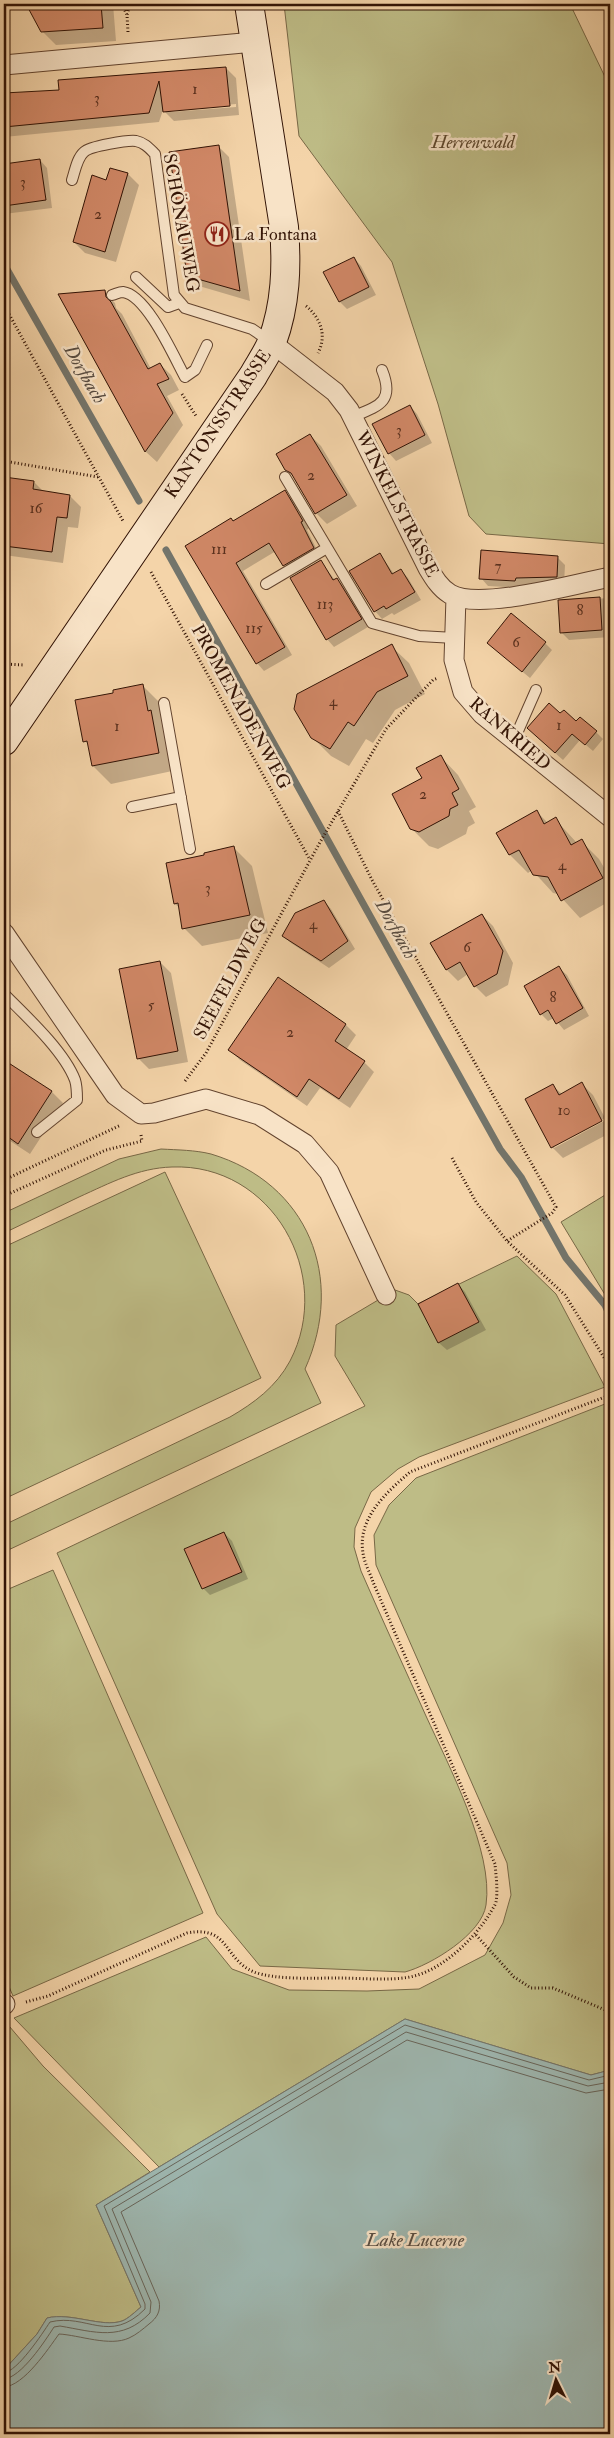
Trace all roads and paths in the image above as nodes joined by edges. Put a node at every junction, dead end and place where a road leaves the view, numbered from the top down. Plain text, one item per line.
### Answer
1 (122, 4) edge
2 (130, 4) edge
3 (249, 4) edge
4 (610, 4) edge
5 (598, 8) dead end
6 (126, 16) junction
7 (128, 34) dead end
8 (254, 42) junction
9 (4, 65) edge
10 (72, 180) dead end
11 (136, 277) dead end
12 (112, 295) dead end
13 (179, 303) junction
14 (4, 305) edge
15 (306, 306) dead end
16 (168, 307) junction
17 (10, 316) junction
18 (4, 318) edge
19 (156, 322) junction
20 (272, 343) junction
21 (207, 345) dead end
22 (318, 354) dead end
23 (382, 370) dead end
24 (185, 377) junction
25 (352, 417) junction
26 (197, 418) dead end
27 (4, 461) edge
28 (99, 478) junction
29 (285, 478) dead end
30 (126, 526) dead end
31 (327, 548) junction
32 (148, 566) dead end
33 (610, 577) edge
34 (266, 584) dead end
35 (456, 597) junction
36 (455, 638) junction
37 (4, 664) edge
38 (27, 665) dead end
39 (456, 672) junction
40 (536, 690) dead end
41 (164, 703) dead end
42 (514, 740) junction
43 (4, 741) edge
44 (181, 797) junction
45 (132, 807) dead end
46 (338, 811) junction
47 (610, 817) edge
48 (190, 849) dead end
49 (310, 860) junction
50 (5, 937) edge
51 (4, 994) edge
52 (171, 1108) junction
53 (130, 1124) dead end
54 (140, 1131) dead end
55 (37, 1132) dead end
56 (452, 1158) dead end
57 (4, 1180) edge
58 (4, 1196) edge
59 (507, 1241) junction
60 (386, 1296) dead end
61 (610, 1366) edge
62 (610, 1395) edge
63 (476, 1935) junction
64 (4, 2005) edge
65 (610, 2012) edge

1 - 6 path
2 - 6 path
3 - 8 main road, KANTONSSTRASSE
4 - 5 path
6 - 7 path
8 - 9 street
8 - 20 main road, KANTONSSTRASSE
10 - 13 lane, SCHÖNAUWEG
11 - 16 lane
12 - 19 lane
13 - 16 lane
13 - 20 lane, SCHÖNAUWEG
14 - 17 path
15 - 22 path
16 - 19 lane
17 - 18 path
17 - 28 path
19 - 24 lane
20 - 25 street, WINKELSTRASSE
20 - 43 main road, KANTONSSTRASSE
21 - 24 lane
23 - 25 lane
24 - 26 path
25 - 35 street, WINKELSTRASSE
27 - 28 path
28 - 30 path
29 - 31 lane
31 - 34 lane
31 - 36 lane
32 - 49 path, PROMENADENWEG
33 - 35 street
35 - 36 street, RANKRIED
36 - 39 street, RANKRIED
37 - 38 path
39 - 42 street, RANKRIED
39 - 46 path
40 - 42 lane
41 - 44 lane
42 - 47 street, RANKRIED
44 - 45 lane
44 - 48 lane
46 - 49 path, SEEFELDWEG
46 - 59 path
49 - 52 path, SEEFELDWEG
50 - 52 street
51 - 55 lane
52 - 60 street
53 - 57 path
54 - 58 path
56 - 59 path
59 - 61 path
62 - 63 path
63 - 64 path
63 - 65 path

